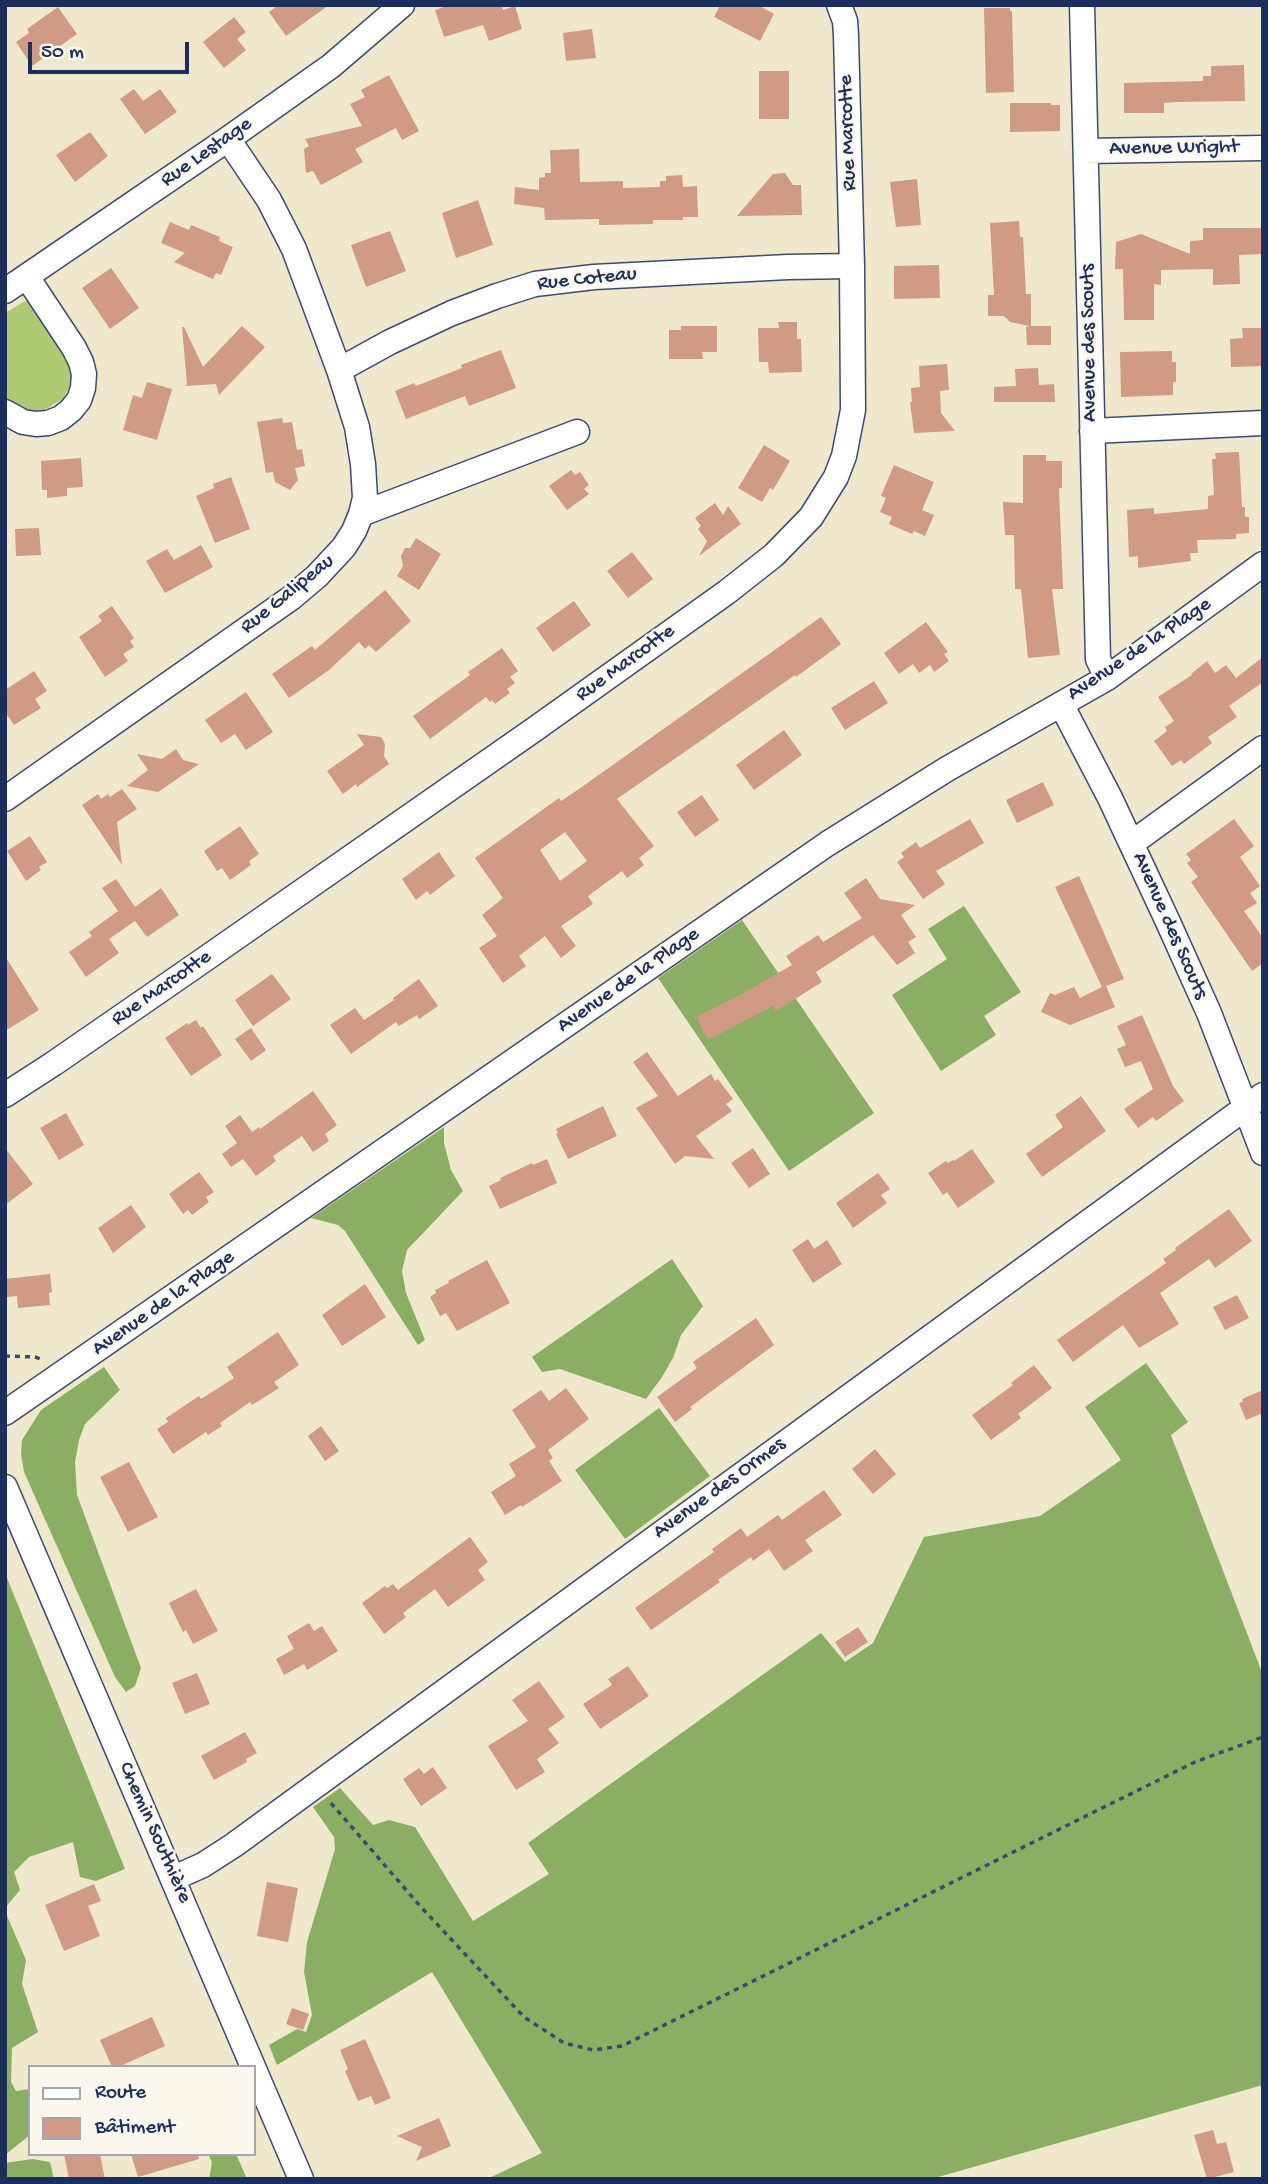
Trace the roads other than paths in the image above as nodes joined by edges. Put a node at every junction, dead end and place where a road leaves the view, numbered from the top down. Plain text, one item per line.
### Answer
1 (402, 5) edge
2 (1082, 5) edge
3 (840, 7) edge
4 (229, 139) junction
5 (1263, 148) edge
6 (1086, 151) junction
7 (852, 266) junction
8 (27, 277) junction
9 (5, 291) edge
10 (340, 370) junction
11 (5, 412) edge
12 (1263, 423) edge
13 (1092, 431) junction
14 (577, 432) dead end
15 (361, 514) junction
16 (1263, 564) edge
17 (1107, 678) junction
18 (1061, 705) junction
19 (1263, 748) edge
20 (5, 799) edge
21 (1132, 844) junction
22 (5, 1094) edge
23 (1254, 1101) edge
24 (1263, 1153) edge
25 (5, 1413) edge
26 (5, 1487) edge
27 (174, 1878) junction
28 (253, 2065) edge
29 (256, 2072) edge
30 (301, 2179) edge

1 - 4 street, Rue Lestage
2 - 6 street, Avenue des Scouts
3 - 7 street, Rue Marcotte
4 - 8 street, Rue Lestage
4 - 10 street, Rue Galipeau
5 - 6 street, Avenue Wright
6 - 13 street, Avenue des Scouts
7 - 10 street, Rue Coteau
7 - 22 street, Rue Marcotte
8 - 9 street, Rue Lestage
8 - 11 street
10 - 15 street, Rue Galipeau
12 - 13 street
13 - 17 street, Avenue des Scouts
14 - 15 street
15 - 20 street, Rue Galipeau
16 - 17 street, Avenue de la Plage
17 - 18 street, Avenue de la Plage
18 - 21 street, Avenue des Scouts
18 - 25 street, Avenue de la Plage
19 - 21 street
21 - 23 street, Avenue des Scouts
23 - 24 street, Avenue des Scouts
23 - 27 street, Avenue des Ormes
26 - 27 street, Chemin Southière
27 - 28 street, Chemin Southière
29 - 30 street, Chemin Southière

